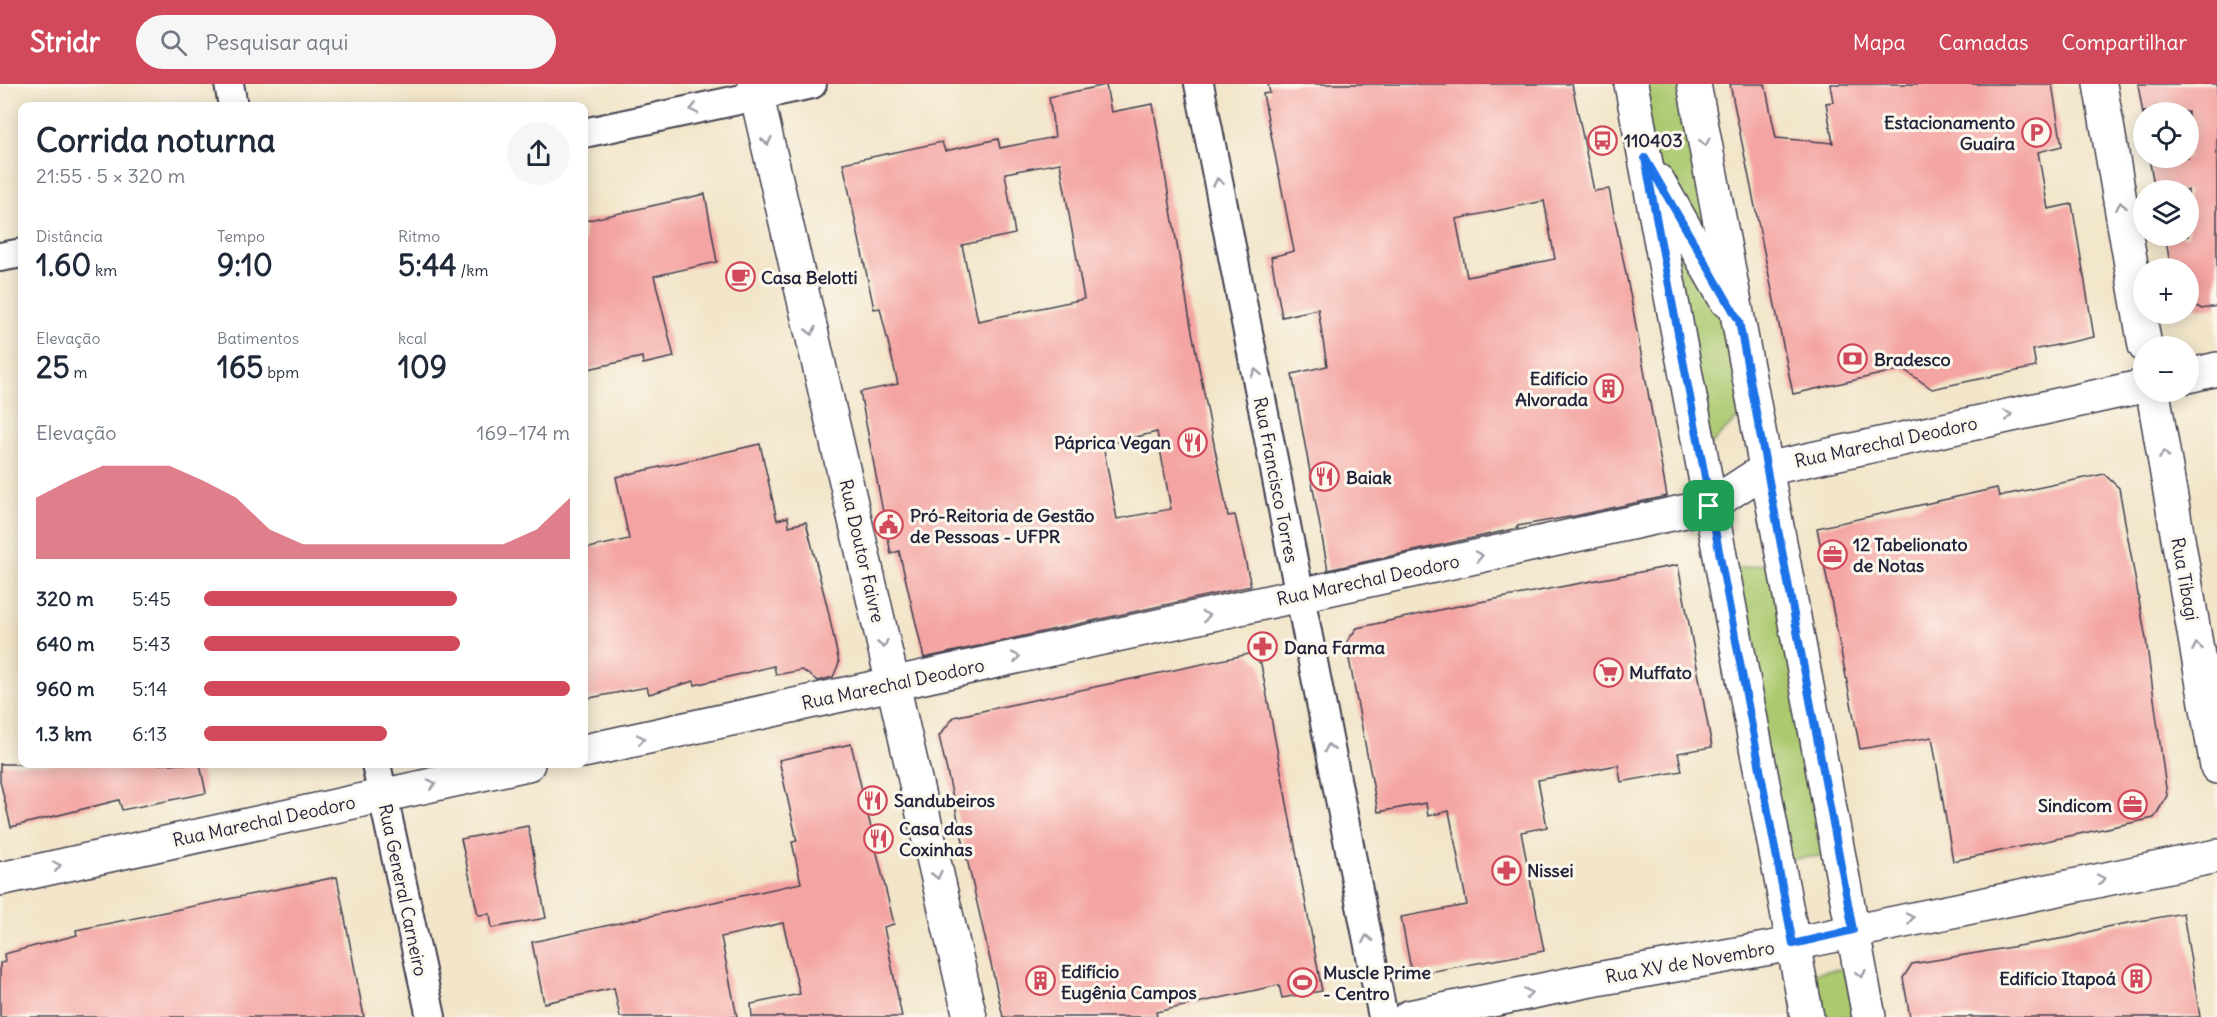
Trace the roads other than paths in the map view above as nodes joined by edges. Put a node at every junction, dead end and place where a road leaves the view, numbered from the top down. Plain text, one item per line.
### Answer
1 (229, 84) edge
2 (812, 84) edge
3 (1199, 84) edge
4 (1631, 84) edge
5 (1694, 84) edge
6 (2100, 84) edge
7 (755, 90) edge
8 (232, 102) edge
9 (588, 132) edge
10 (1645, 158) junction
11 (18, 253) edge
12 (0, 257) edge
13 (1739, 321) junction
14 (2143, 336) edge
15 (2217, 369) edge
16 (2199, 373) edge
17 (2133, 388) edge
18 (2155, 402) edge
19 (1767, 469) junction
20 (1709, 506) junction
21 (1299, 596) junction
22 (893, 684) junction
23 (588, 750) edge
24 (2217, 767) edge
25 (377, 768) edge
26 (509, 768) edge
27 (383, 795) junction
28 (2217, 856) edge
29 (0, 879) edge
30 (1853, 930) junction
31 (1793, 944) junction
32 (431, 1017) edge
33 (970, 1017) edge
34 (1383, 1017) edge
35 (1409, 1017) edge
36 (1807, 1017) edge
37 (1869, 1017) edge

1 - 8 street
2 - 7 street
21 -> 3 street, Rua Francisco Torres
4 - 10 main road
5 -> 13 main road
14 -> 6 main road
7 -> 9 street
7 -> 22 main road, Rua Doutor Faivre
10 - 13 main road
10 - 20 main road
11 - 12 street
13 - 19 main road
15 - 16 main road
19 -> 17 main road, Rua Marechal Deodoro
24 -> 18 main road, Rua Tibagi
19 - 20 main road, Rua Marechal Deodoro
19 - 30 main road
21 -> 20 main road, Rua Marechal Deodoro
20 - 31 main road
22 -> 21 main road, Rua Marechal Deodoro
34 -> 21 street, Rua Francisco Torres
23 -> 22 main road, Rua Marechal Deodoro
22 -> 33 main road, Rua Doutor Faivre
25 - 27 street, Rua General Carneiro
27 -> 26 main road, Rua Marechal Deodoro
29 -> 27 main road, Rua Marechal Deodoro
27 - 32 street, Rua General Carneiro
30 -> 28 main road, Rua XV de Novembro
30 - 31 main road, Rua XV de Novembro
30 -> 37 main road
35 -> 31 main road, Rua XV de Novembro
31 - 36 main road

